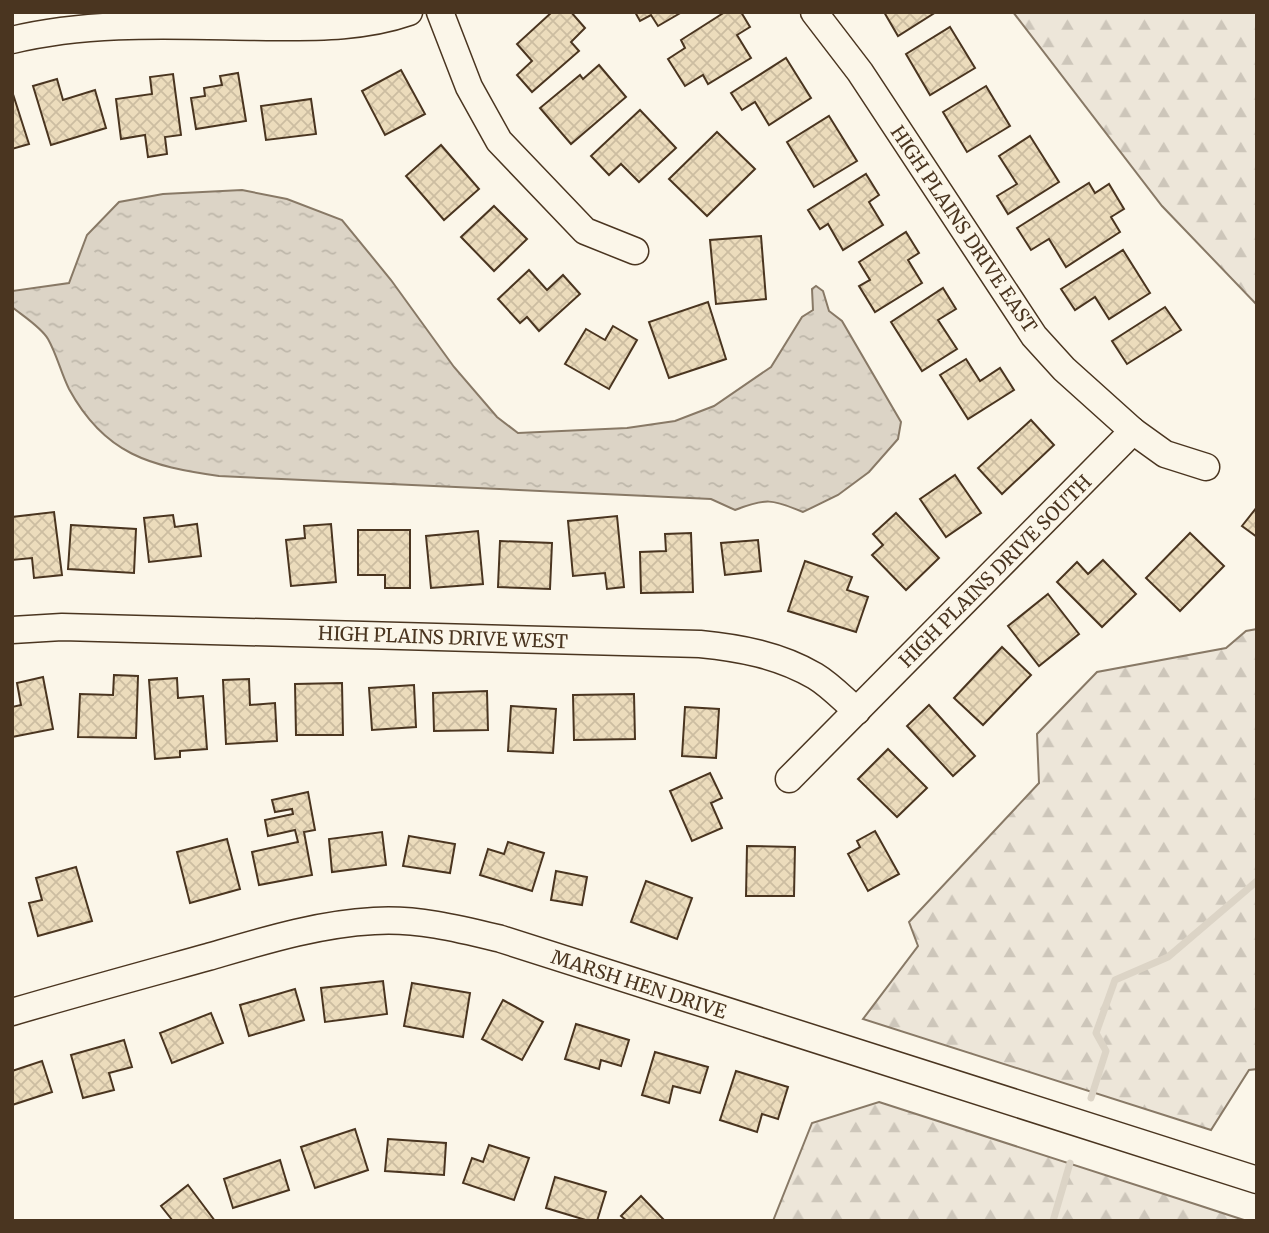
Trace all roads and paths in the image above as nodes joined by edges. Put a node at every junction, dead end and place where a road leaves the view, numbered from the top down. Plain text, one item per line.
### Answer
1 (410, 12) edge
2 (440, 12) edge
3 (814, 12) edge
4 (12, 40) edge
5 (635, 251) dead end
6 (1133, 431) junction
7 (1206, 467) dead end
8 (12, 631) edge
9 (857, 710) junction
10 (789, 779) dead end
11 (12, 1012) edge
12 (1257, 1180) edge

1 - 4 street
2 - 5 street
3 - 6 street, HIGH PLAINS DRIVE EAST
6 - 7 street, HIGH PLAINS DRIVE EAST
6 - 9 street, HIGH PLAINS DRIVE SOUTH
8 - 9 street, HIGH PLAINS DRIVE WEST
9 - 10 street, HIGH PLAINS DRIVE SOUTH
11 - 12 street, MARSH HEN DRIVE

